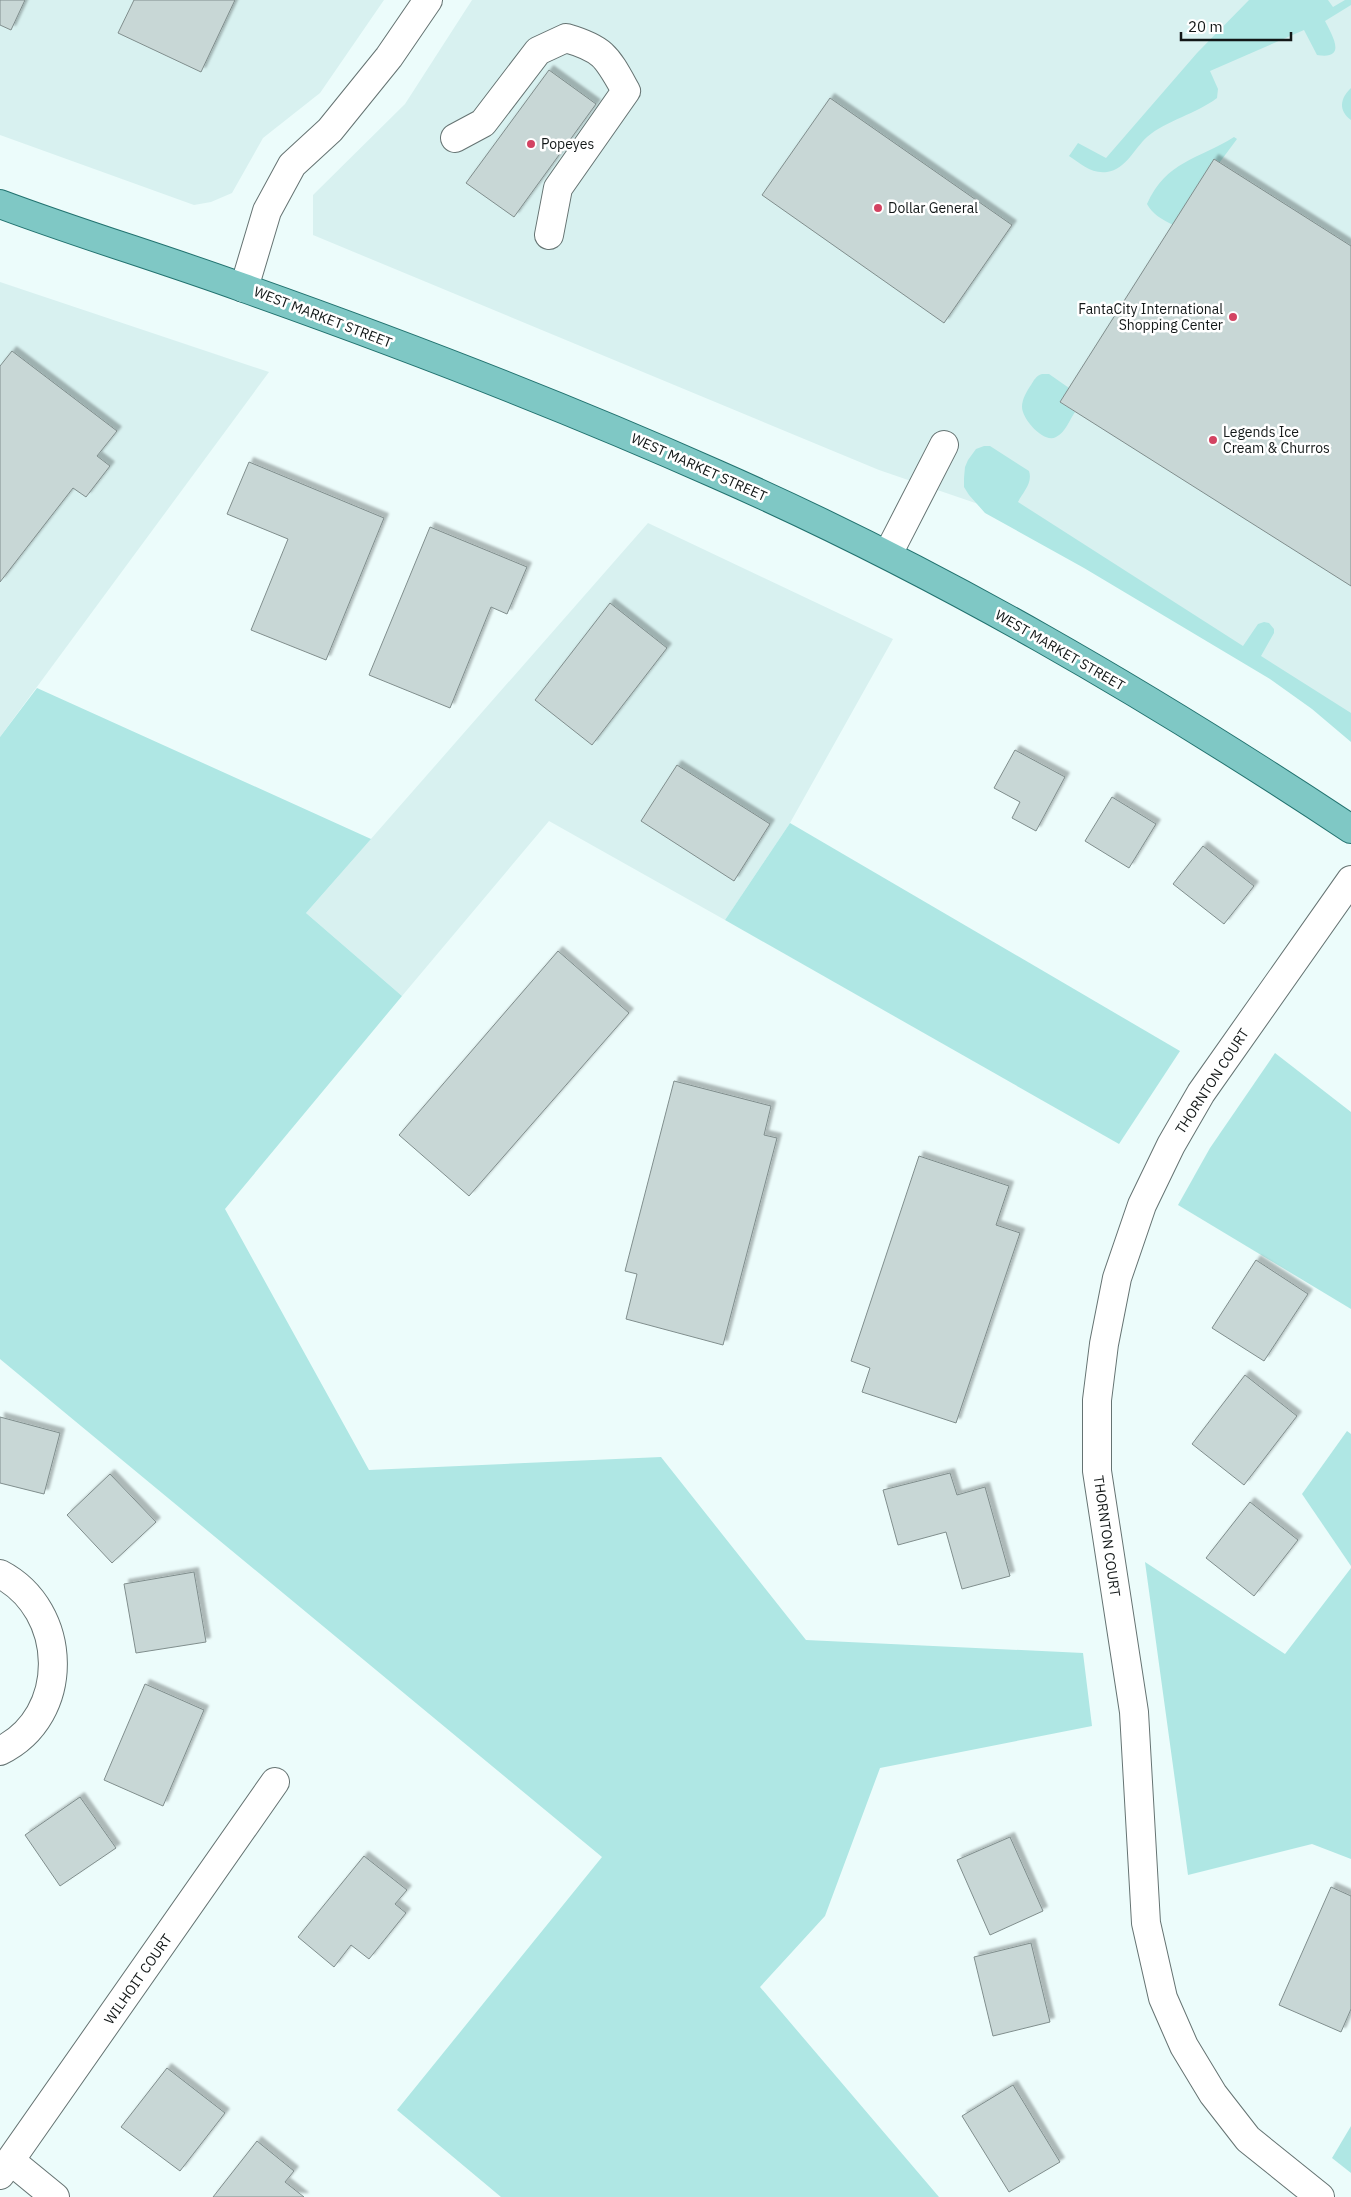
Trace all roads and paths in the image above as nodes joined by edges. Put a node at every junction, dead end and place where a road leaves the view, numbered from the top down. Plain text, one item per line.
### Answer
1 (428, 0) edge
2 (455, 138) dead end
3 (0, 204) edge
4 (549, 235) dead end
5 (244, 288) junction
6 (944, 445) dead end
7 (888, 554) junction
8 (1351, 829) edge
9 (1351, 880) edge
10 (0, 1574) edge
11 (0, 1751) edge
12 (275, 1782) dead end
13 (5, 2168) edge
14 (55, 2197) edge
15 (1320, 2197) edge

1 - 5 street
2 - 4 street
3 - 5 main road, WEST MARKET STREET
5 - 7 main road, WEST MARKET STREET
6 - 7 street
7 - 8 main road, WEST MARKET STREET
9 - 15 street, THORNTON COURT
10 - 11 street
12 - 13 street, WILHOIT COURT
13 - 14 street

